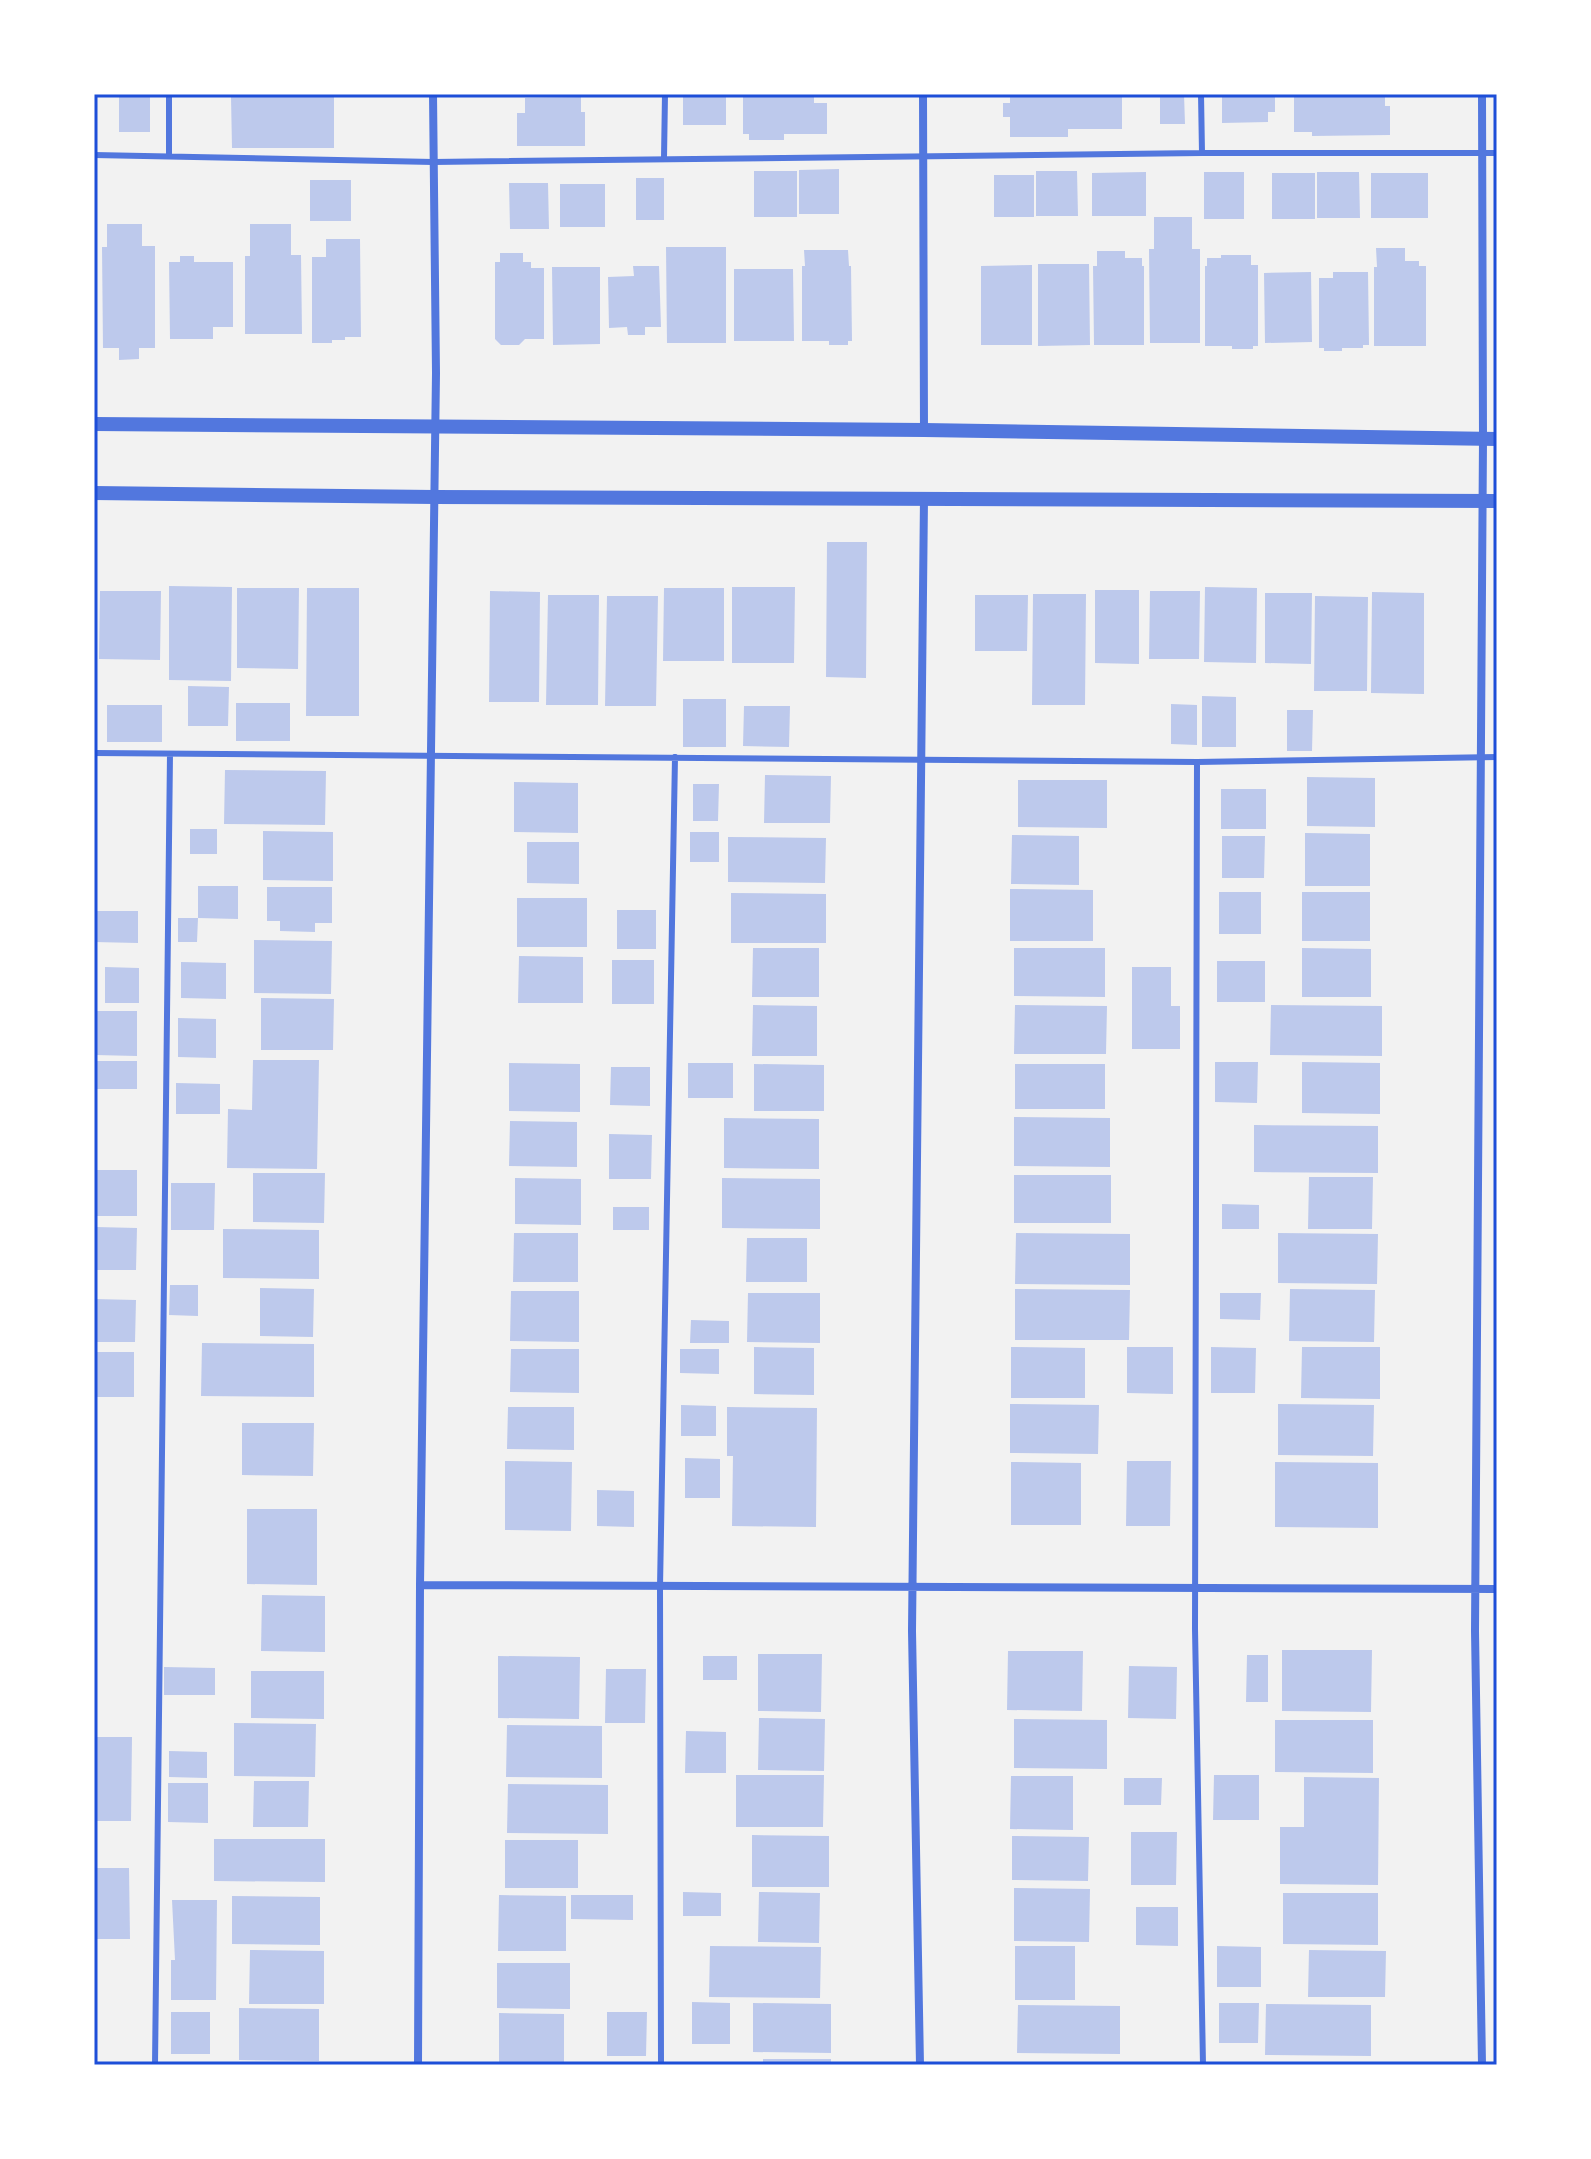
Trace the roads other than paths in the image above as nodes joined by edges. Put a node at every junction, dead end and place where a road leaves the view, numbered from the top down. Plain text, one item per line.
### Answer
1 (169, 94) edge
2 (433, 94) edge
3 (665, 94) edge
4 (923, 94) edge
5 (1201, 94) edge
6 (1482, 94) edge
7 (1202, 153) junction
8 (1482, 153) junction
9 (1497, 153) edge
10 (94, 155) edge
11 (169, 156) junction
12 (923, 157) junction
13 (664, 158) junction
14 (433, 162) junction
15 (94, 424) edge
16 (435, 425) junction
17 (924, 430) junction
18 (1490, 439) edge
19 (94, 493) edge
20 (434, 497) junction
21 (924, 497) junction
22 (1490, 501) edge
23 (94, 753) edge
24 (170, 754) junction
25 (431, 755) junction
26 (1481, 756) junction
27 (675, 757) junction
28 (1497, 757) edge
29 (922, 759) junction
30 (1197, 762) junction
31 (420, 1585) junction
32 (1196, 1586) junction
33 (660, 1587) junction
34 (912, 1587) junction
35 (1475, 1589) junction
36 (1497, 1589) edge
37 (155, 2065) edge
38 (418, 2065) edge
39 (661, 2065) edge
40 (920, 2065) edge
41 (1203, 2065) edge
42 (1482, 2065) edge

1 - 11 lane
2 - 14 street
3 - 13 lane
4 - 12 street
5 - 7 lane
6 - 8 street
7 - 8 lane
7 - 12 lane
8 - 9 lane
8 - 18 street
10 - 11 lane
11 - 14 lane
12 - 13 lane
12 - 17 street
13 - 14 lane
14 - 16 street
15 - 16 street
16 - 17 street
16 - 20 street
17 - 18 street
18 - 22 street
19 - 20 street
20 - 21 street
20 - 25 street
21 - 22 street
21 - 29 street
22 - 26 street
23 - 24 lane
24 - 25 lane
24 - 37 lane
25 - 27 lane
25 - 31 street
26 - 28 lane
26 - 30 lane
26 - 35 street
27 - 29 lane
27 - 33 lane
29 - 30 lane
29 - 34 street
30 - 32 lane
31 - 33 street
31 - 38 street
32 - 34 street
32 - 35 street
32 - 41 lane
33 - 34 street
33 - 39 lane
34 - 40 street
35 - 36 street
35 - 42 street

